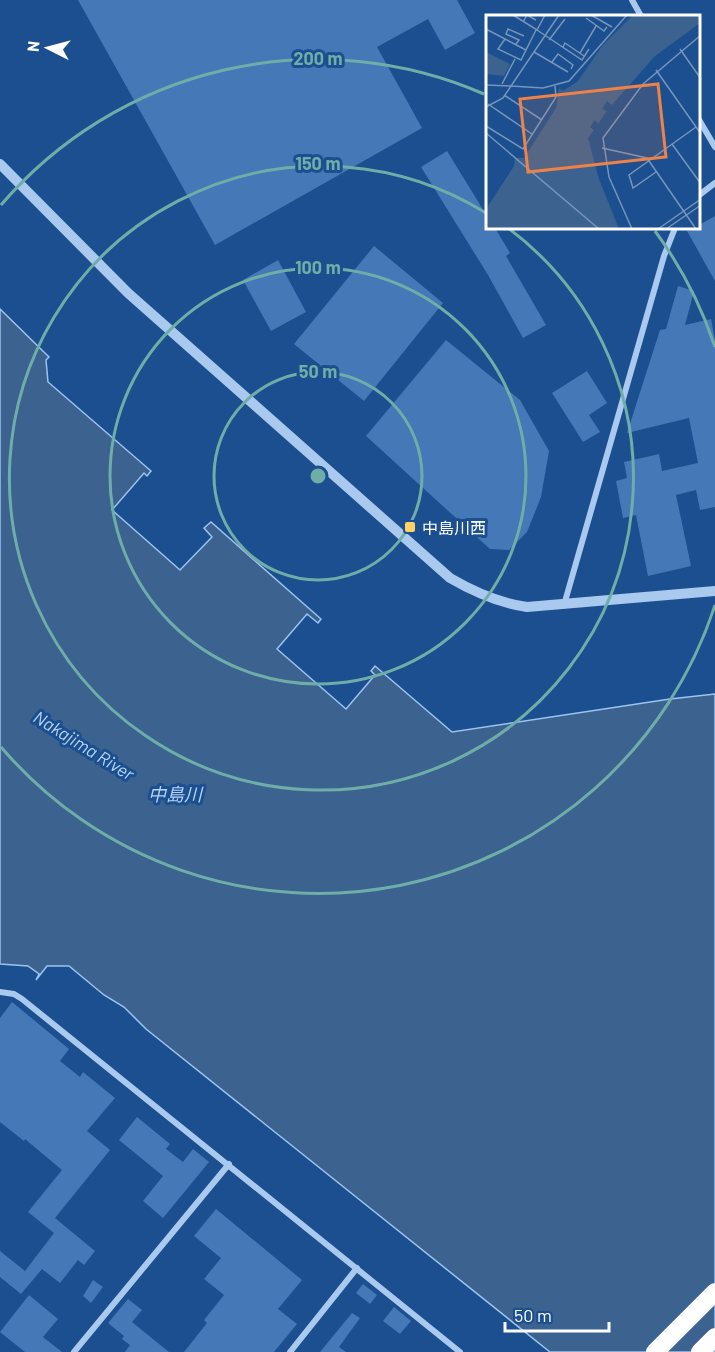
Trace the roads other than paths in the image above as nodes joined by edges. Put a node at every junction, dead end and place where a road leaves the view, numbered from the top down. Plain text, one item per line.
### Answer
1 (632, 0) edge
2 (640, 15) edge
3 (700, 120) edge
4 (715, 147) edge
5 (0, 164) edge
6 (715, 183) edge
7 (700, 195) edge
8 (674, 230) edge
9 (715, 591) edge
10 (564, 605) junction
11 (0, 992) edge
12 (229, 1164) junction
13 (357, 1268) junction
14 (715, 1292) edge
15 (715, 1337) edge
16 (74, 1352) edge
17 (290, 1352) edge
18 (460, 1352) edge
19 (655, 1352) edge
20 (700, 1352) edge

1 - 2 street
3 - 4 street
5 - 10 street
6 - 7 street
8 - 10 street
9 - 10 street
11 - 12 street
12 - 13 street
12 - 16 street
13 - 17 street
13 - 18 street
14 - 19 highway
15 - 20 highway

